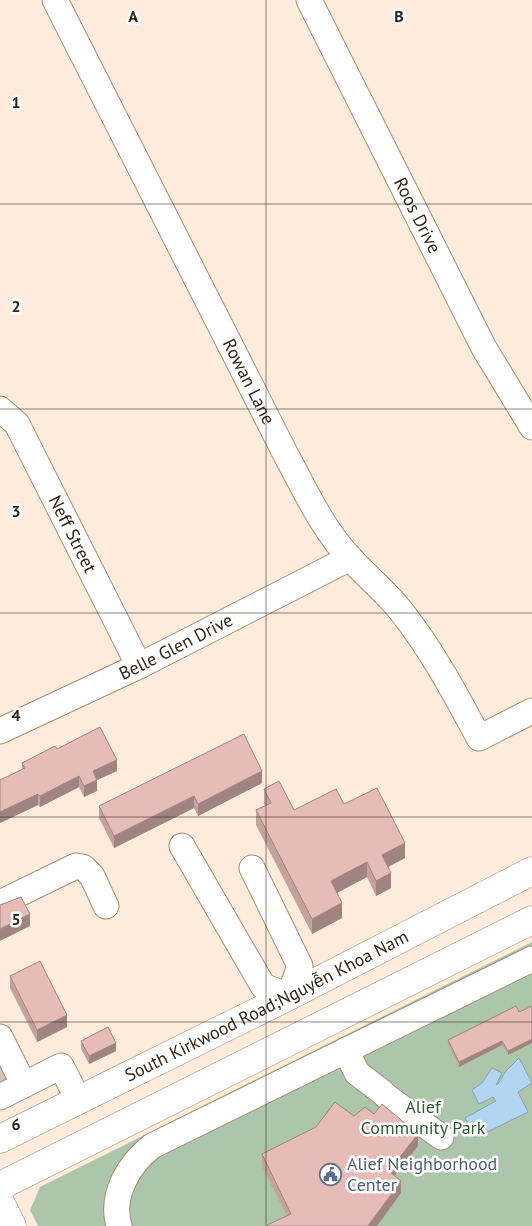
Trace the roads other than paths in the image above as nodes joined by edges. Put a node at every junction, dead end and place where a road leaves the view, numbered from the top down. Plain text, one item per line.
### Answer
1 (55, 0) edge
2 (309, 0) edge
3 (0, 409) edge
4 (532, 427) edge
5 (350, 558) junction
6 (139, 666) junction
7 (532, 711) edge
8 (0, 731) edge
9 (182, 846) dead end
10 (252, 868) dead end
11 (522, 876) edge
12 (0, 903) edge
13 (106, 906) dead end
14 (531, 923) edge
15 (532, 959) edge
16 (289, 996) junction
17 (307, 1033) junction
18 (346, 1050) junction
19 (8, 1063) tunnel mouth
20 (79, 1101) junction
21 (442, 1137) dead end
22 (0, 1139) edge
23 (0, 1186) edge
24 (0, 1202) edge
25 (12, 1226) edge
26 (120, 1226) edge

1 - 5 street, Rowan Lane
2 - 4 street, Roos Drive
3 - 6 street, Neff Street
5 - 6 street, Belle Glen Drive
5 - 7 street, Rowan Lane
6 - 8 street, Belle Glen Drive
9 - 16 street
10 - 16 street
11 - 14 main road
11 - 16 main road, South Kirkwood Road;Nguyễn Khoa Nam
12 - 13 street
14 - 17 main road
15 - 18 street
16 - 17 main road
16 - 20 main road, South Kirkwood Road;Nguyễn Khoa Nam
17 - 23 main road
18 - 21 street
18 - 26 street
19 - 20 street
20 - 22 main road, South Kirkwood Road;Nguyễn Khoa Nam
24 - 25 main road

